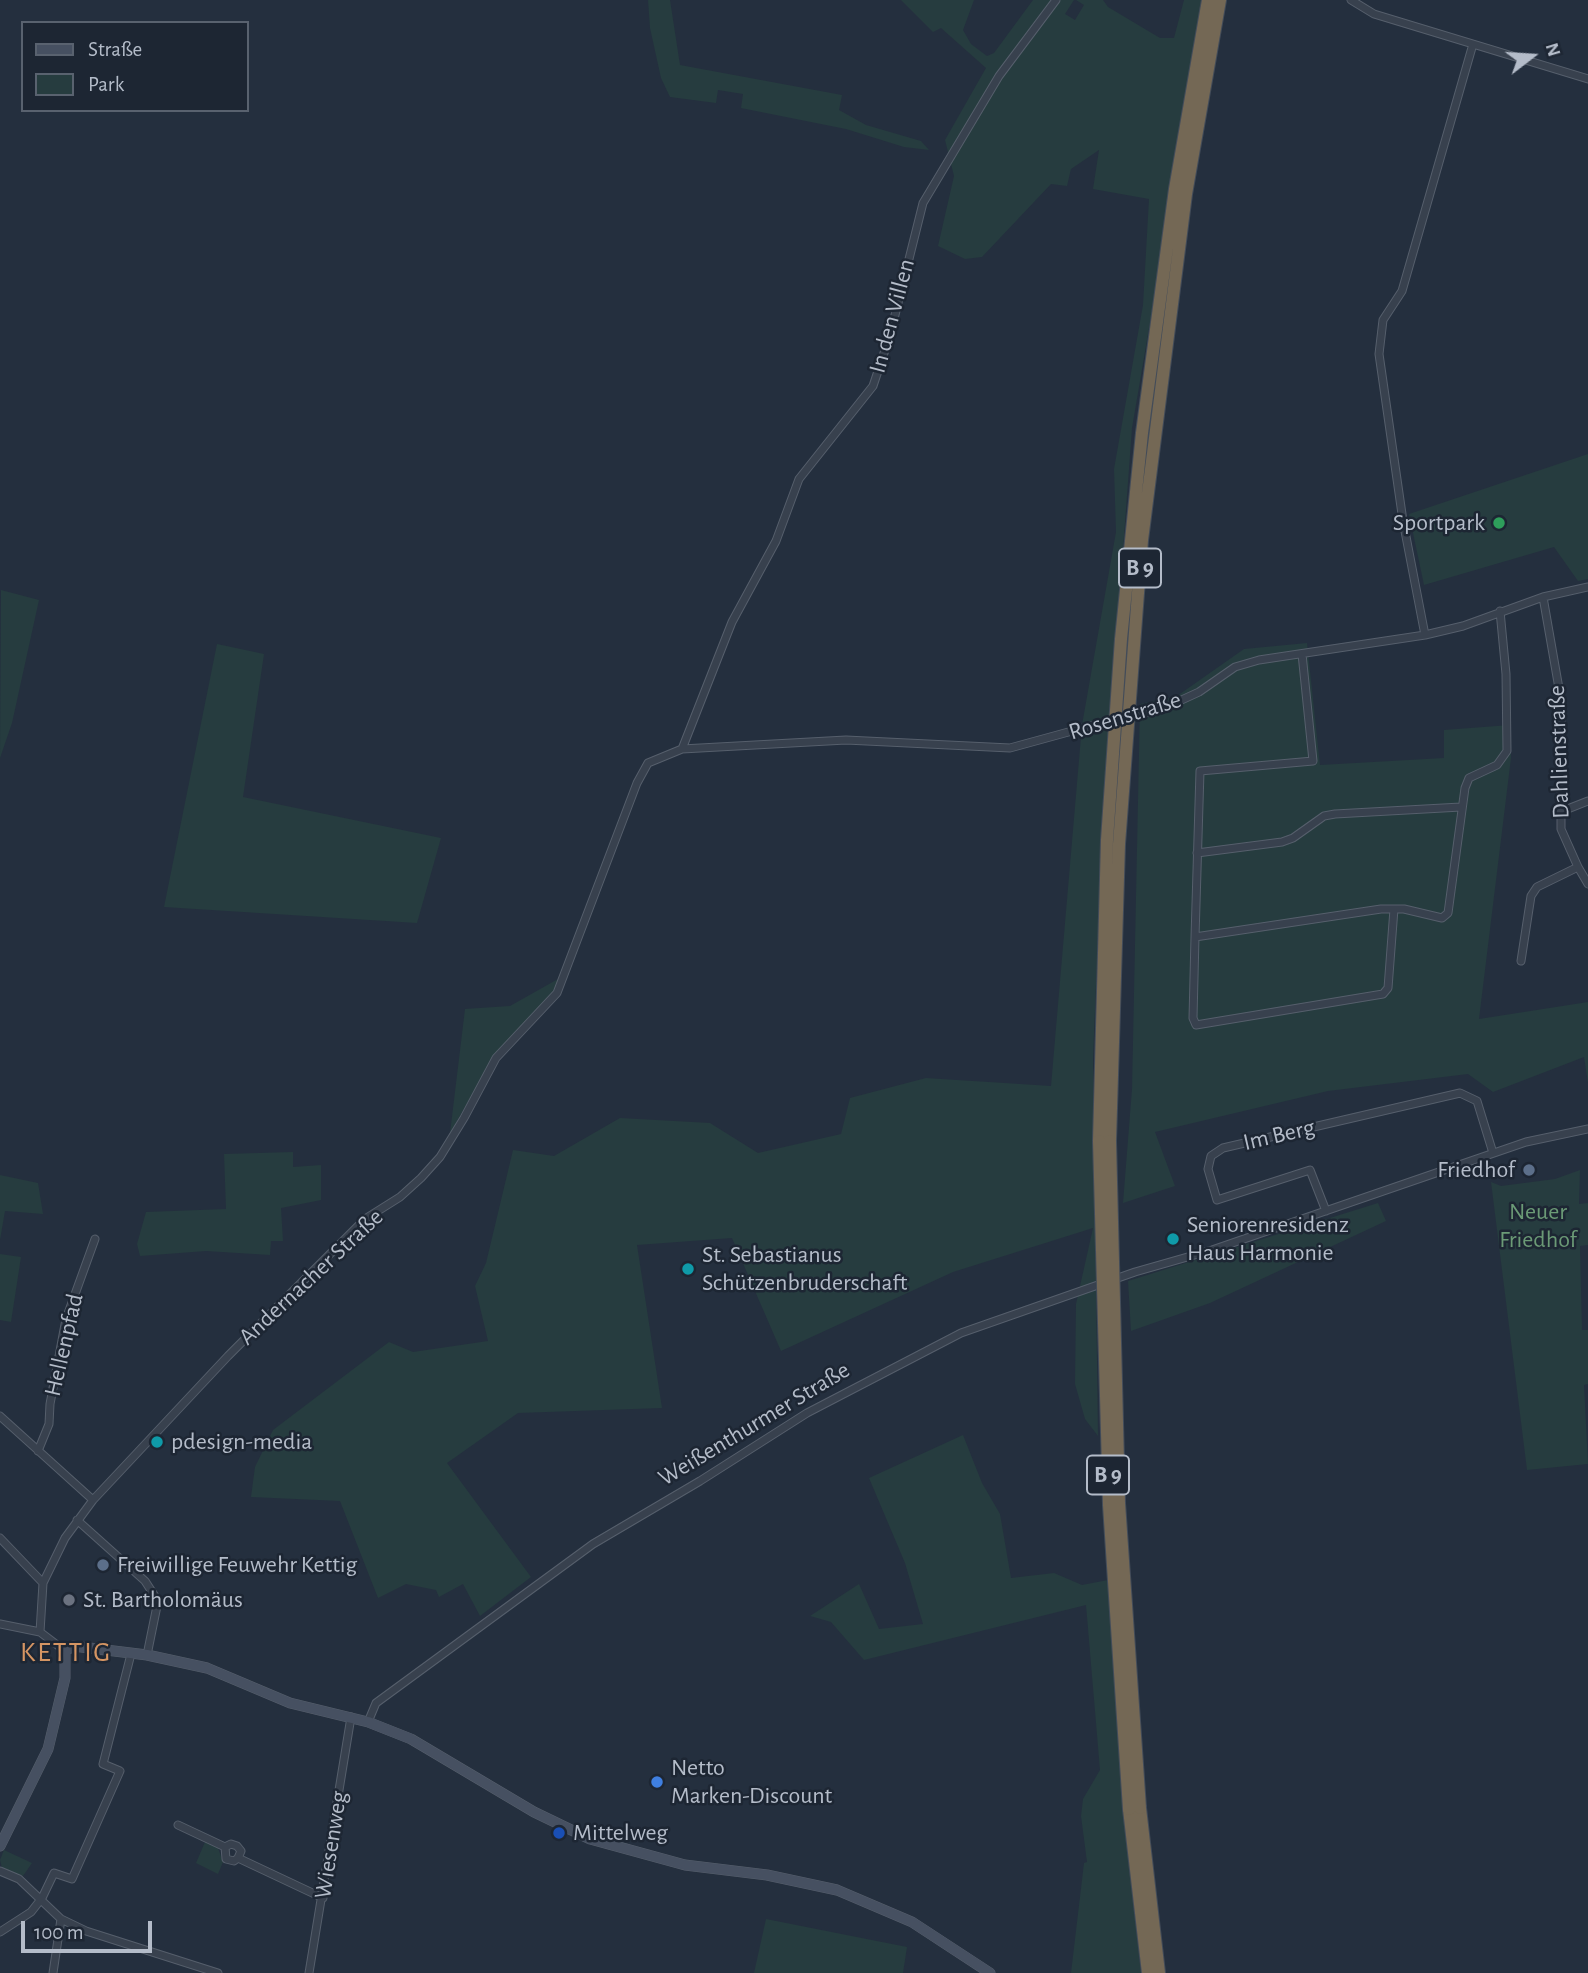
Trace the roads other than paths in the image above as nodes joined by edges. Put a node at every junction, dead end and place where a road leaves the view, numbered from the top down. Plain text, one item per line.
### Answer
1 (1056, 0) edge
2 (1208, 0) edge
3 (1220, 0) edge
4 (1351, 0) edge
5 (1473, 44) junction
6 (1588, 79) edge
7 (1588, 587) edge
8 (1543, 597) junction
9 (1500, 611) junction
10 (1426, 635) junction
11 (1303, 654) junction
12 (682, 749) junction
13 (648, 763) joint
14 (1588, 801) edge
15 (1461, 807) junction
16 (1560, 812) junction
17 (1197, 853) junction
18 (1578, 867) junction
19 (1588, 884) edge
20 (1394, 909) junction
21 (1195, 937) junction
22 (1521, 961) dead end
23 (1588, 1129) edge
24 (1104, 1141) junction
25 (1493, 1153) junction
26 (1326, 1211) junction
27 (95, 1239) dead end
28 (0, 1416) edge
29 (38, 1451) junction
30 (93, 1500) junction
31 (77, 1520) junction
32 (0, 1538) edge
33 (43, 1583) junction
34 (0, 1624) edge
35 (40, 1632) junction
36 (65, 1651) junction
37 (131, 1654) junction
38 (147, 1655) junction
39 (351, 1717) junction
40 (368, 1722) junction
41 (1134, 1809) junction
42 (178, 1825) dead end
43 (0, 1846) edge
44 (225, 1847) junction
45 (239, 1858) junction
46 (0, 1871) edge
47 (42, 1898) junction
48 (323, 1898) junction
49 (61, 1919) junction
50 (0, 1932) edge
51 (53, 1973) edge
52 (218, 1973) edge
53 (309, 1973) edge
54 (990, 1973) edge
55 (1148, 1973) edge
56 (1159, 1973) edge

1 - 12 street, In den Villen
2 - 24 highway, B 9
3 - 24 highway, B 9
4 - 5 street
5 - 6 street
5 - 10 street
7 - 8 street, Rosenstraße
8 - 9 street, Rosenstraße
8 - 16 street, Dahlienstraße
9 - 10 street, Rosenstraße
9 - 15 street
10 - 11 street, Rosenstraße
11 - 12 street, Rosenstraße, bridge
11 - 17 street
12 - 13 street, Rosenstraße
13 - 30 street, Andernacher Straße
14 - 16 street
15 - 17 street
15 - 20 street
16 - 18 street, Dahlienstraße
17 - 21 street
18 - 19 street, Dahlienstraße
18 - 22 street
20 - 21 street
20 - 21 street
23 - 25 street, Weißenthurmer Straße
24 - 41 highway, B 9, bridge
25 - 26 street, Weißenthurmer Straße
25 - 26 street, Im Berg
26 - 40 street, Weißenthurmer Straße
27 - 29 street, Hellenpfad
28 - 29 street
29 - 30 street
30 - 31 street, Andernacher Straße
31 - 33 street, Andernacher Straße
31 - 38 street
32 - 33 street
33 - 35 street, Andernacher Straße
34 - 35 street
35 - 36 street
36 - 37 street
36 - 43 street
37 - 38 street
37 - 47 street
38 - 39 street
39 - 40 street
39 - 48 street, Wiesenweg
40 - 54 street
41 - 55 highway, B 9
41 - 56 highway, B 9
42 - 44 street
44 - 45 street
44 - 45 street
45 - 48 street
46 - 47 street
47 - 49 street
47 - 50 street
48 - 53 street, Wiesenweg
49 - 51 street
49 - 52 street

